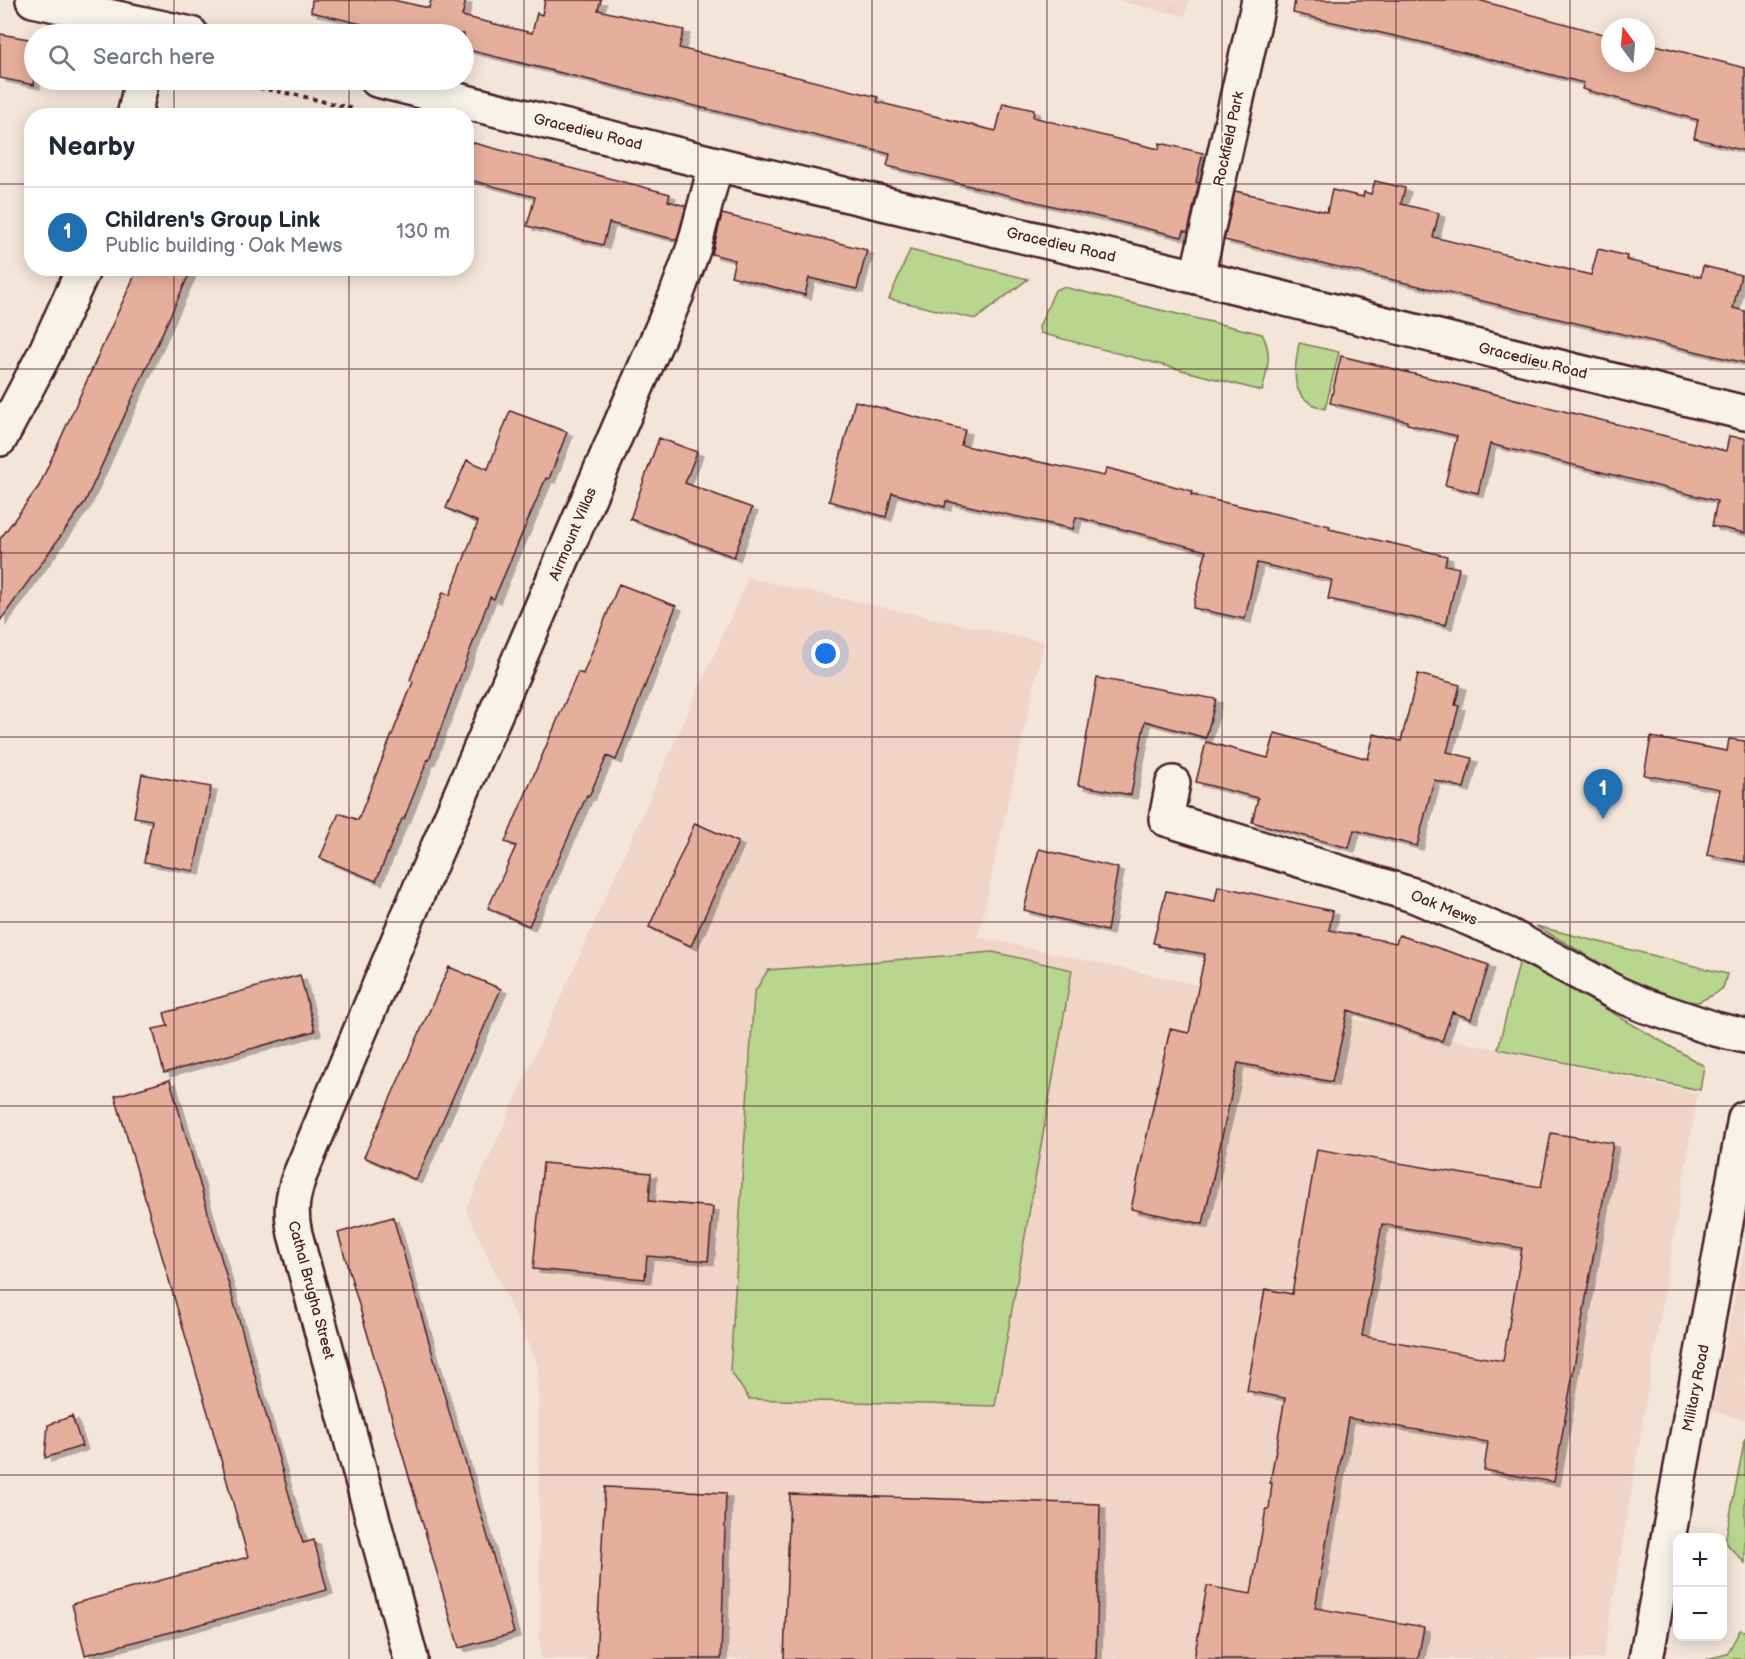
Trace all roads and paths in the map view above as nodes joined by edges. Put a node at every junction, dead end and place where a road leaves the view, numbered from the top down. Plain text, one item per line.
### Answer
1 (33, 0) edge
2 (1259, 0) edge
3 (128, 24) edge
4 (140, 90) edge
5 (274, 90) edge
6 (416, 90) edge
7 (136, 108) edge
8 (352, 108) edge
9 (716, 164) junction
10 (80, 276) edge
11 (1197, 277) junction
12 (1745, 413) edge
13 (0, 439) edge
14 (1173, 783) dead end
15 (415, 900) joint
16 (1745, 1036) edge
17 (1745, 1118) edge
18 (411, 1659) edge
19 (1646, 1659) edge

1 - 3 street
2 - 11 street, Rockfield Park
4 - 7 street
5 - 8 path
6 - 9 street, Gracedieu Road
9 - 11 street, Gracedieu Road
9 - 15 street, Airmount Villas
10 - 13 street
11 - 12 street, Gracedieu Road
14 - 16 street, Oak Mews
15 - 18 street, Cathal Brugha Street
17 - 19 street, Military Road

